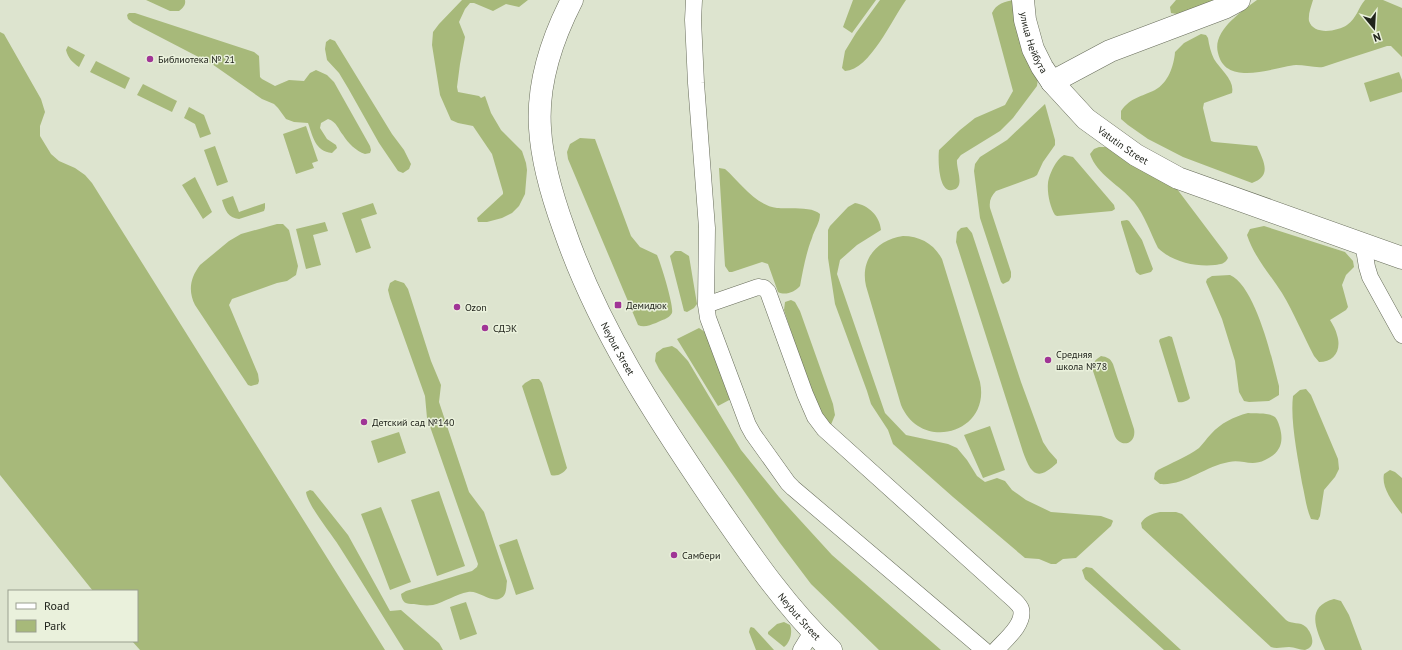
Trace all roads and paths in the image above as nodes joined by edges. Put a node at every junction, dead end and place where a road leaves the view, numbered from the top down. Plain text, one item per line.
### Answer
1 (572, 0) edge
2 (694, 0) edge
3 (1023, 0) edge
4 (1239, 0) edge
5 (1052, 82) junction
6 (1363, 243) junction
7 (1402, 258) edge
8 (706, 305) junction
9 (1402, 334) edge
10 (812, 632) junction
11 (801, 650) edge
12 (831, 650) edge
13 (984, 650) edge
14 (996, 650) edge

1 - 10 main road, Neybut Street
2 - 8 street
3 - 5 main road, улица Нейбута
4 - 5 main road
5 - 6 main road, Vatutin Street
6 - 7 main road, Vatutin Street
6 - 9 street
8 - 13 street
8 - 14 street
10 - 11 street
10 - 12 main road, Neybut Street

